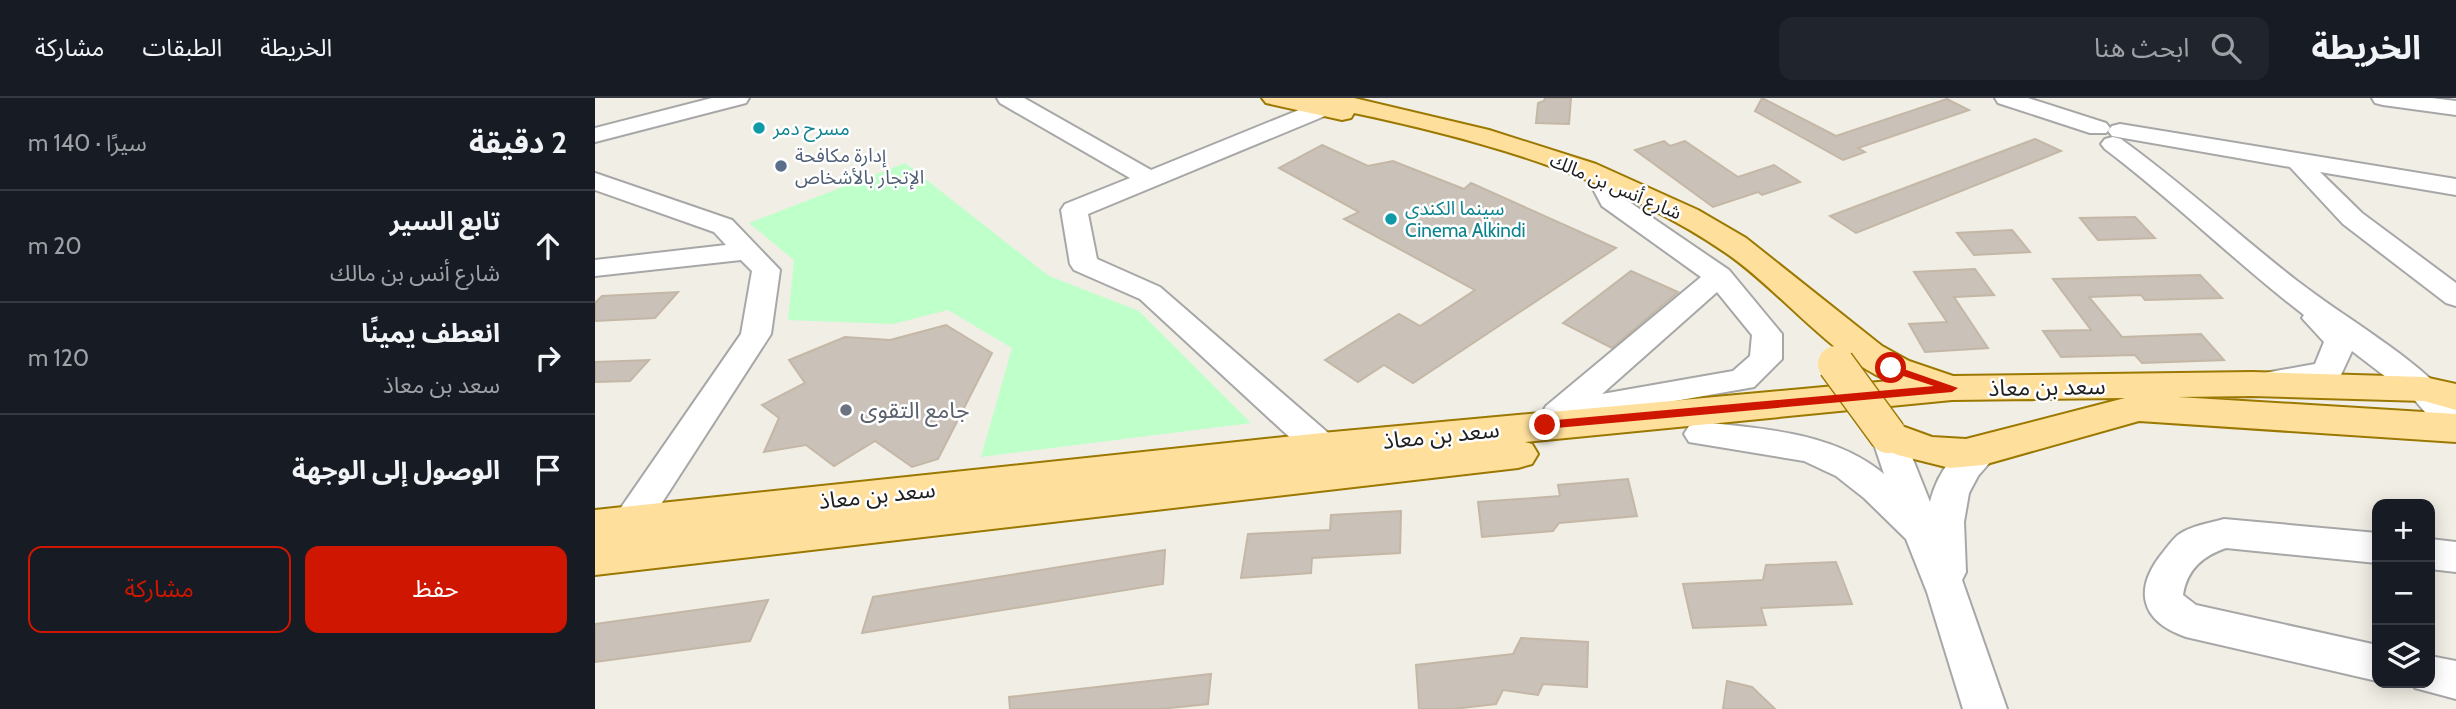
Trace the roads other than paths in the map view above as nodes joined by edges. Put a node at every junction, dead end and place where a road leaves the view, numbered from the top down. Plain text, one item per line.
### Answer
1 (723, 98) edge
2 (738, 98) edge
3 (1008, 98) edge
4 (1275, 98) edge
5 (2006, 98) edge
6 (2383, 98) edge
7 (1320, 103) edge
8 (684, 105) edge
9 (2456, 108) edge
10 (595, 127) edge
11 (595, 135) edge
12 (2110, 136) junction
13 (2299, 162) junction
14 (1150, 179) junction
15 (595, 181) edge
16 (2456, 187) edge
17 (1606, 189) junction
18 (747, 251) junction
19 (595, 268) edge
20 (1719, 276) junction
21 (2285, 286) junction
22 (2456, 297) edge
23 (2252, 384) junction
24 (1952, 388) junction
25 (2440, 393) edge
26 (2138, 408) junction
27 (1545, 425) junction
28 (2456, 427) edge
29 (1701, 434) junction
30 (1888, 435) junction
31 (1322, 447) junction
32 (1979, 454) junction
33 (613, 525) edge
34 (1922, 533) junction
35 (2372, 547) edge
36 (2435, 555) edge
37 (595, 557) edge
38 (2456, 557) edge
39 (1947, 592) junction
40 (2372, 662) edge
41 (2435, 676) edge
42 (2456, 681) edge
43 (1985, 709) edge

1 - 8 street
2 - 8 street
3 - 14 street
4 - 7 main road, شارع أنس بن مالك
5 - 12 street
6 - 9 street
7 - 14 street
7 - 17 main road, شارع أنس بن مالك
7 - 24 main road, شارع أنس بن مالك
8 - 10 street
8 - 11 street
12 - 13 street
12 - 21 street
13 - 16 street
13 - 22 street
14 - 31 street
15 - 18 street
17 - 20 street
17 - 30 main road, شارع أنس بن مالك, bridge
18 - 19 street
18 - 33 street
20 - 27 street
20 - 27 street
21 - 23 street
21 - 25 street
23 - 24 main road, سعد بن معاذ
23 - 25 main road, سعد بن معاذ
24 - 27 main road, سعد بن معاذ
25 - 28 street
26 - 28 main road, سعد بن معاذ
26 - 29 main road, سعد بن معاذ
26 - 32 main road
27 - 31 main road, سعد بن معاذ
29 - 34 street
29 - 37 main road, سعد بن معاذ
30 - 32 main road
30 - 34 street
31 - 33 main road, سعد بن معاذ
32 - 39 street
34 - 39 street
35 - 40 street
36 - 38 street
39 - 43 street
41 - 42 street

